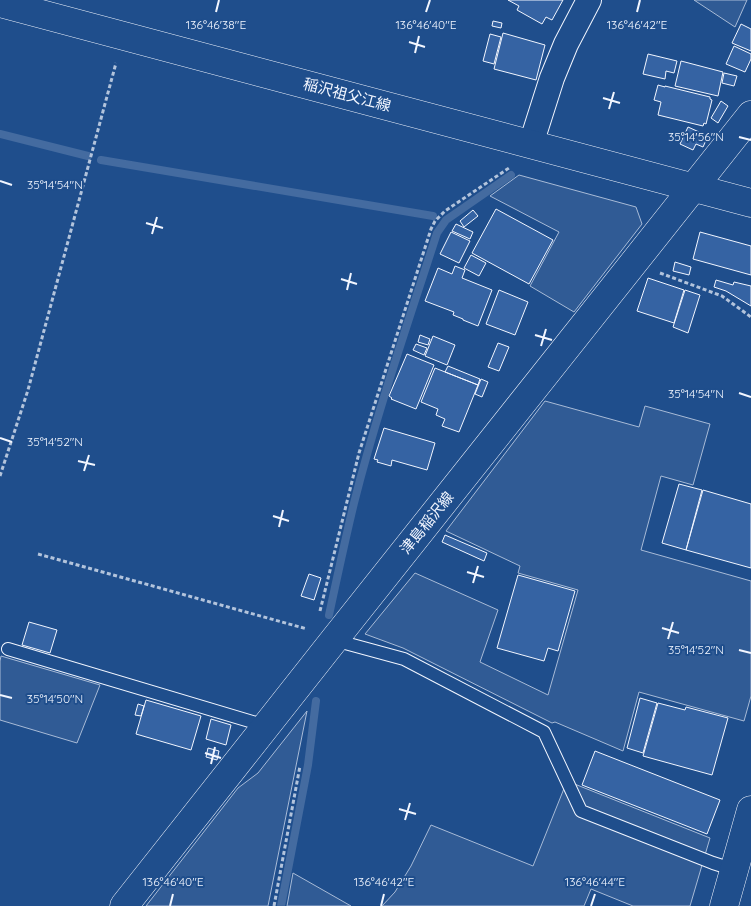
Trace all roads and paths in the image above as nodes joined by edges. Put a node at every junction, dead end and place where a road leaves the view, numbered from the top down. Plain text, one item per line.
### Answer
1 (589, 0) edge
2 (0, 3) edge
3 (118, 58) dead end
4 (751, 115) edge
5 (531, 144) junction
6 (509, 168) dead end
7 (694, 188) junction
8 (751, 203) edge
9 (634, 263) junction
10 (751, 317) edge
11 (0, 476) edge
12 (38, 554) dead end
13 (325, 636) junction
14 (8, 649) dead end
15 (266, 726) junction
16 (300, 766) dead end
17 (751, 810) edge
18 (735, 870) junction
19 (124, 906) edge
20 (274, 906) edge
21 (724, 906) edge

1 - 5 street
2 - 5 main road, 稲沢祖父江線
3 - 11 path
4 - 7 main road, 津島稲沢線
5 - 7 main road, 稲沢祖父江線
6 - 13 path
7 - 8 main road
7 - 9 main road, 津島稲沢線
9 - 10 path
9 - 13 main road, 津島稲沢線
12 - 13 path
13 - 15 main road, 津島稲沢線
13 - 18 lane
14 - 15 lane
15 - 19 main road, 津島稲沢線
16 - 20 path
17 - 18 main road
18 - 21 main road

